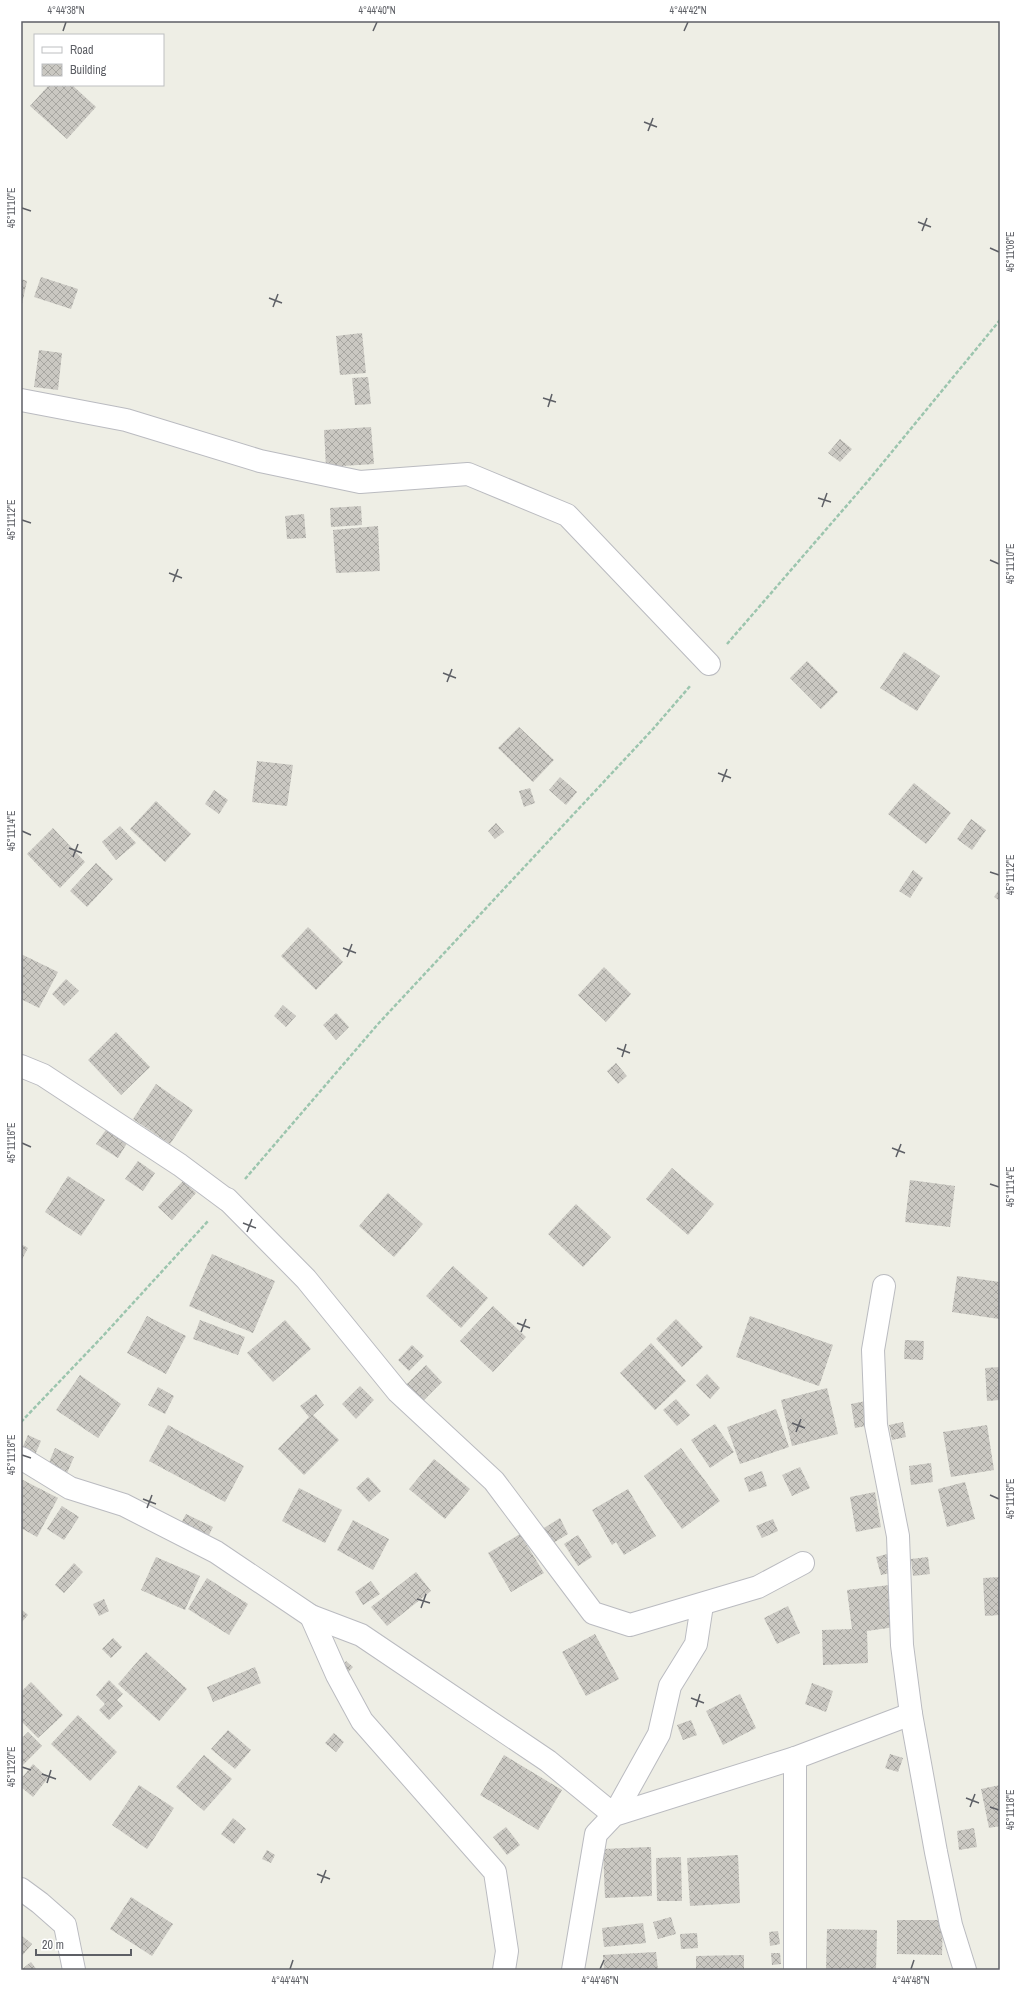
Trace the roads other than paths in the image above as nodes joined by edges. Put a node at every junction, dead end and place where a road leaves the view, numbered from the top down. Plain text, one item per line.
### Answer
1 (21, 400) edge
2 (709, 664) road end
3 (21, 1066) edge
4 (884, 1286) dead end
5 (21, 1458) edge
6 (803, 1563) dead end
7 (702, 1605) junction
8 (311, 1616) junction
9 (911, 1714) junction
10 (795, 1758) junction
11 (614, 1815) junction
12 (21, 1889) edge
13 (74, 1970) edge
14 (504, 1970) edge
15 (573, 1970) edge
16 (795, 1970) edge
17 (965, 1970) edge

1 - 2 street
3 - 7 street
4 - 9 street
5 - 8 street
6 - 7 street
7 - 11 street
8 - 11 street
8 - 14 street
9 - 10 street
9 - 17 street
10 - 11 street
10 - 16 street
11 - 15 street
12 - 13 street

